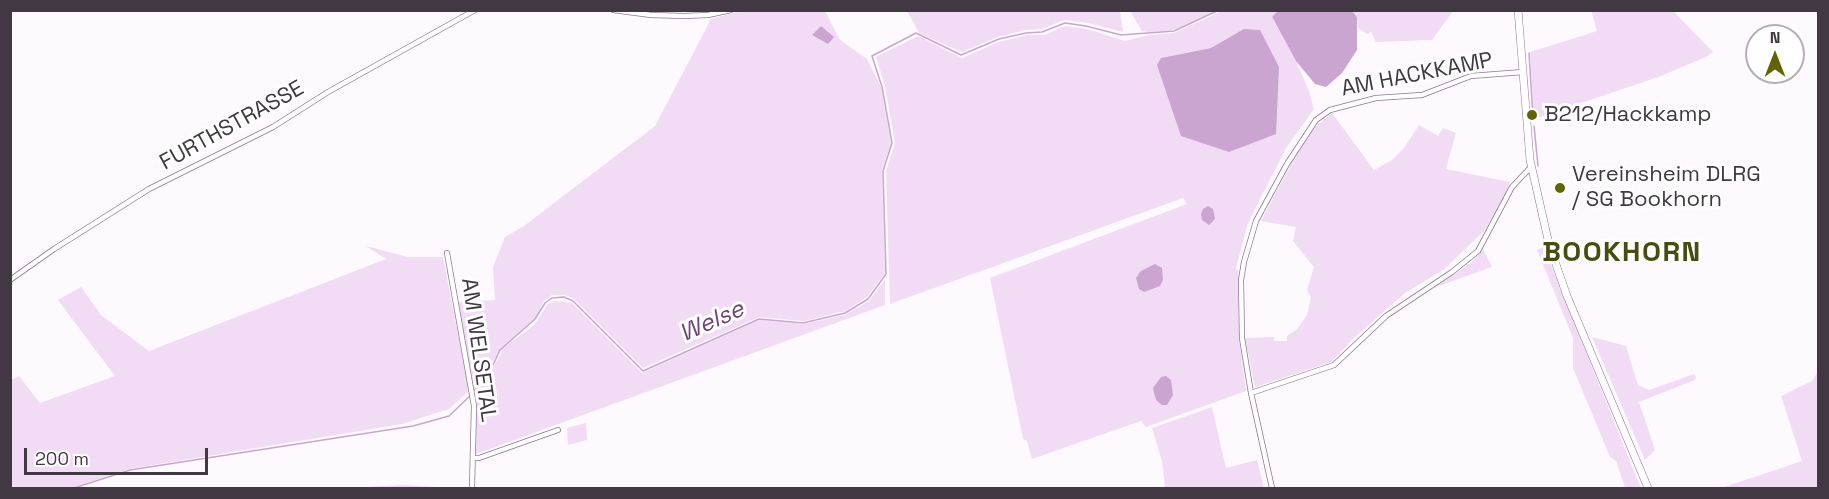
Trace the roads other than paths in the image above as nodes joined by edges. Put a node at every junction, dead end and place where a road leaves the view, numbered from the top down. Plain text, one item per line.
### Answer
1 (475, 10) edge
2 (613, 10) edge
3 (731, 10) edge
4 (1518, 10) edge
5 (1522, 72) junction
6 (1531, 167) junction
7 (447, 253) dead end
8 (10, 280) edge
9 (1251, 393) junction
10 (558, 430) dead end
11 (474, 458) junction
12 (472, 489) edge
13 (1272, 489) edge
14 (1648, 489) edge

1 - 8 street, FURTHSTRASSE
2 - 3 street
4 - 5 main road
5 - 6 main road
5 - 9 street, AM HACKKAMP
6 - 9 street
6 - 14 main road
7 - 11 street, AM WELSETAL
9 - 13 street, AM HACKKAMP
10 - 11 street
11 - 12 street, AM WELSETAL

